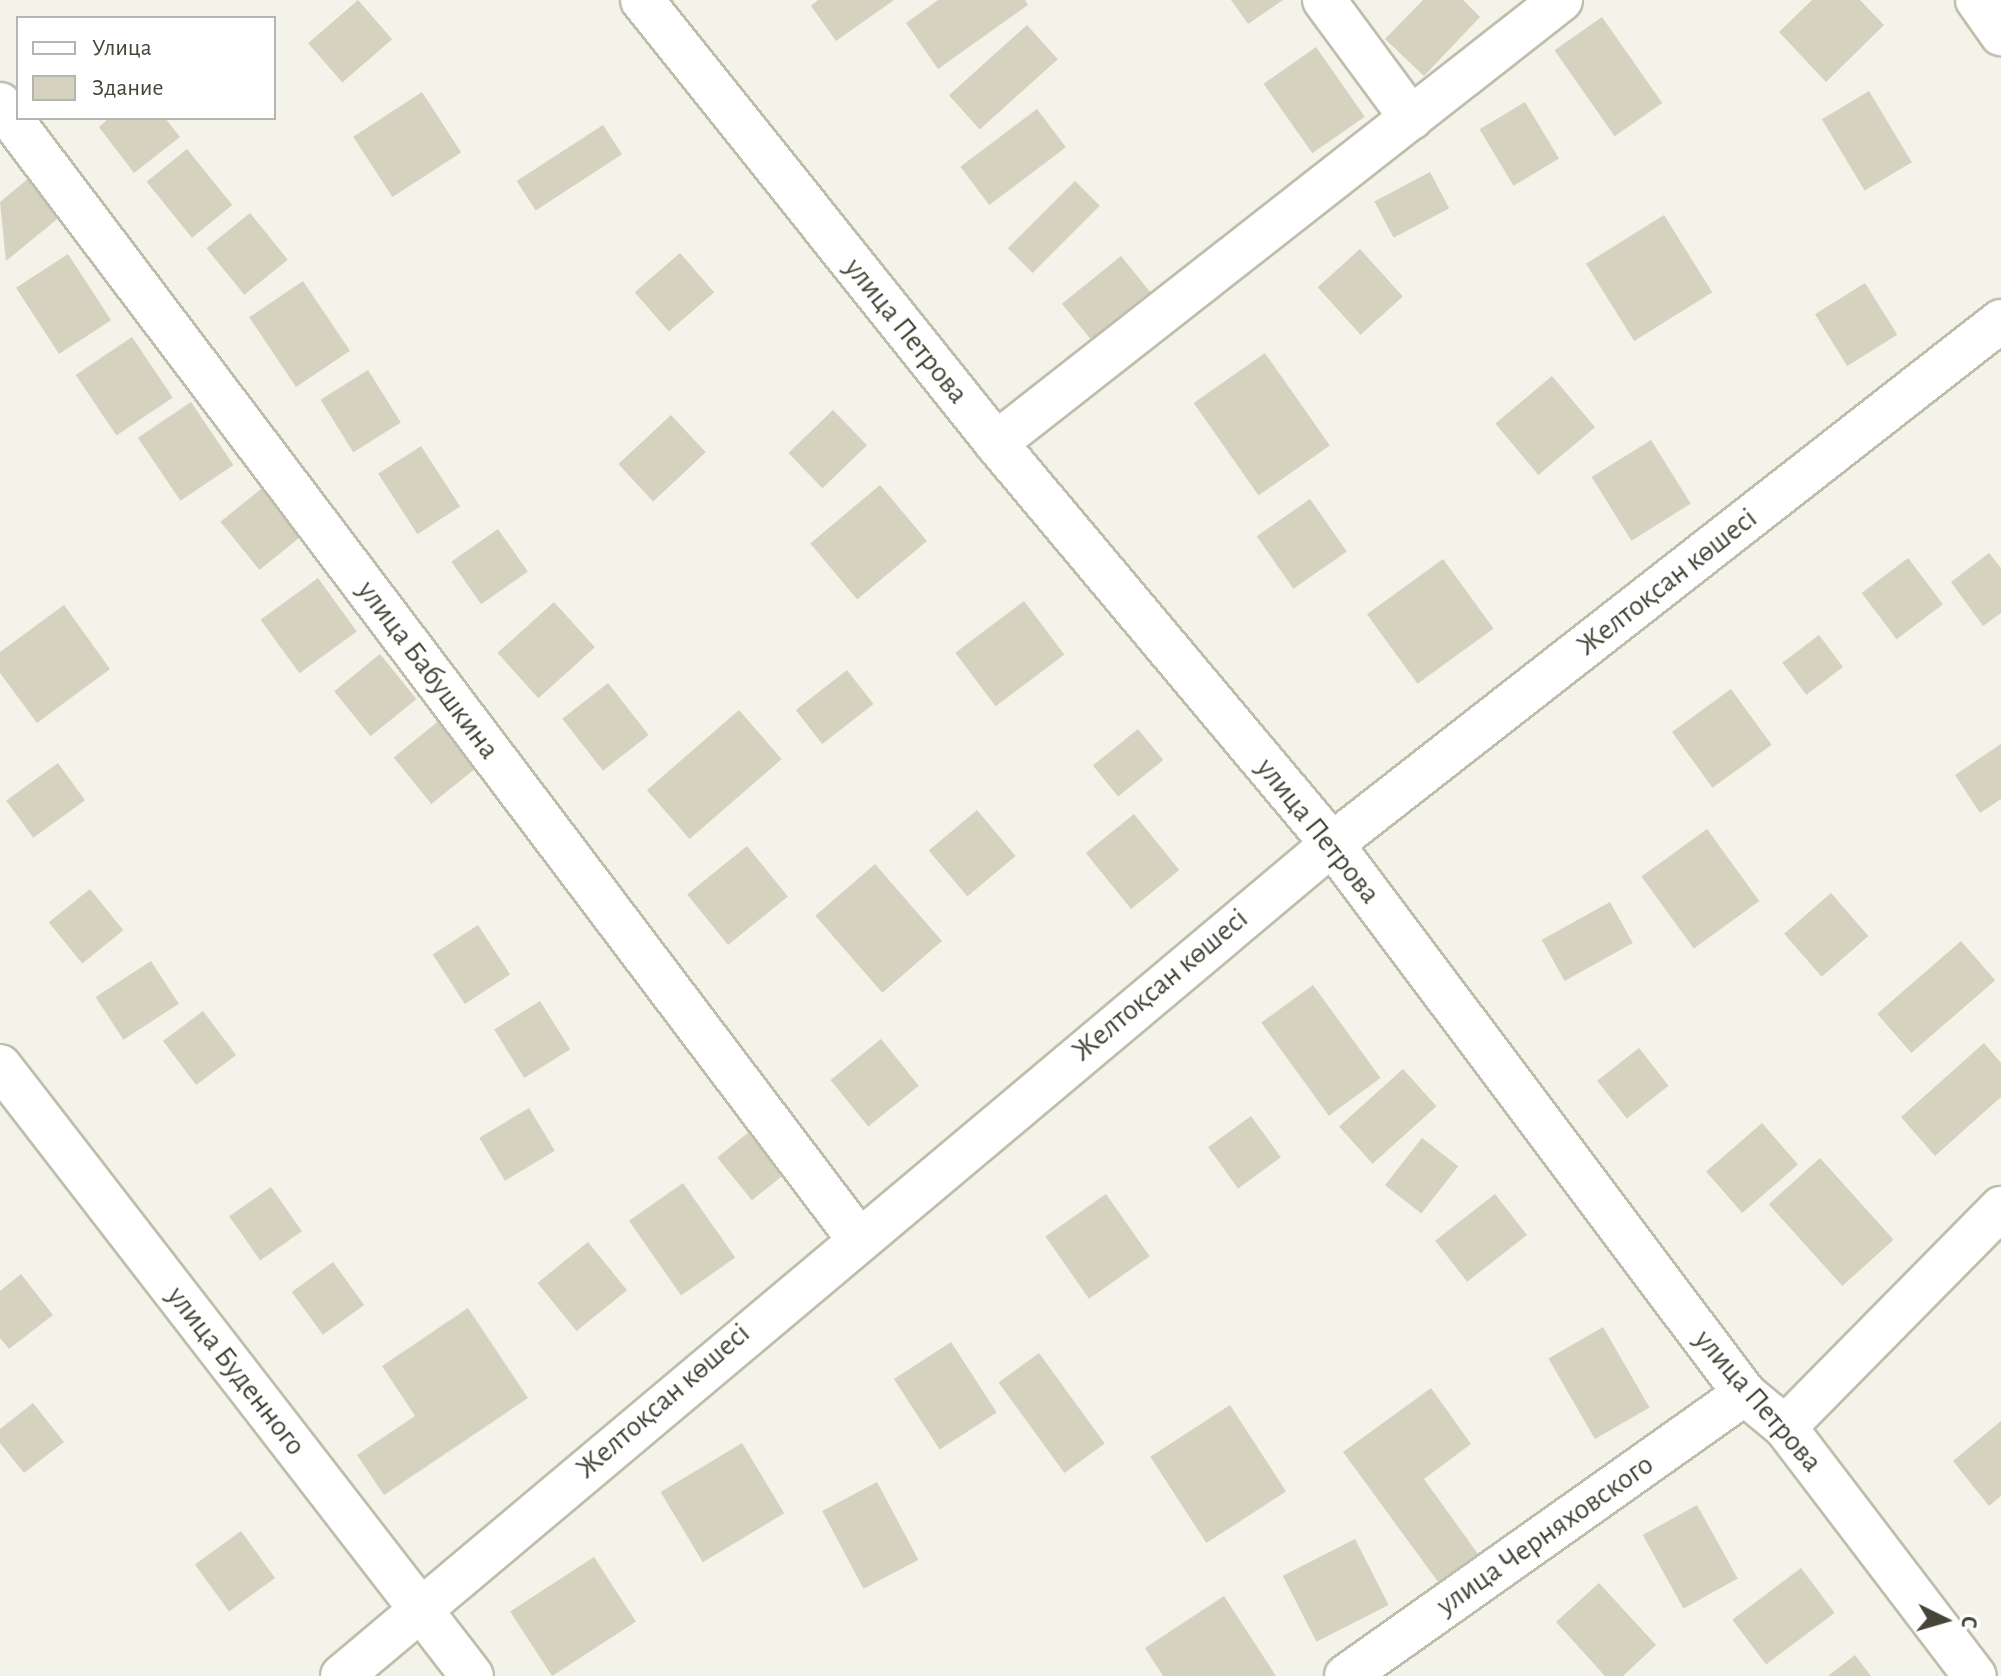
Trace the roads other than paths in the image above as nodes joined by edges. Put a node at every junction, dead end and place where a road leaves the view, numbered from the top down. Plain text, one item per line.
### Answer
1 (642, 0) edge
2 (1324, 0) edge
3 (1561, 0) edge
4 (1977, 0) edge
5 (2001, 34) edge
6 (0, 104) edge
7 (1411, 118) junction
8 (2001, 321) edge
9 (996, 443) junction
10 (1332, 844) junction
11 (0, 1066) edge
12 (2001, 1208) edge
13 (856, 1236) junction
14 (1745, 1394) junction
15 (1785, 1427) junction
16 (420, 1609) junction
17 (342, 1676) edge
18 (472, 1676) edge
19 (1346, 1676) edge
20 (1975, 1676) edge

1 - 9 street, улица Петрова
2 - 7 street
3 - 7 street
4 - 5 street
6 - 13 street, улица Бабушкина
7 - 9 street
8 - 10 street, Желтоқсан көшесі
9 - 10 street, улица Петрова
10 - 13 street, Желтоқсан көшесі
10 - 14 street, улица Петрова
11 - 16 street, улица Буденного
12 - 15 street
13 - 16 street, Желтоқсан көшесі
14 - 15 street, улица Петрова
14 - 19 street, улица Черняховского
15 - 20 street, улица Петрова
16 - 17 street, Желтоқсан көшесі
16 - 18 street, улица Буденного

